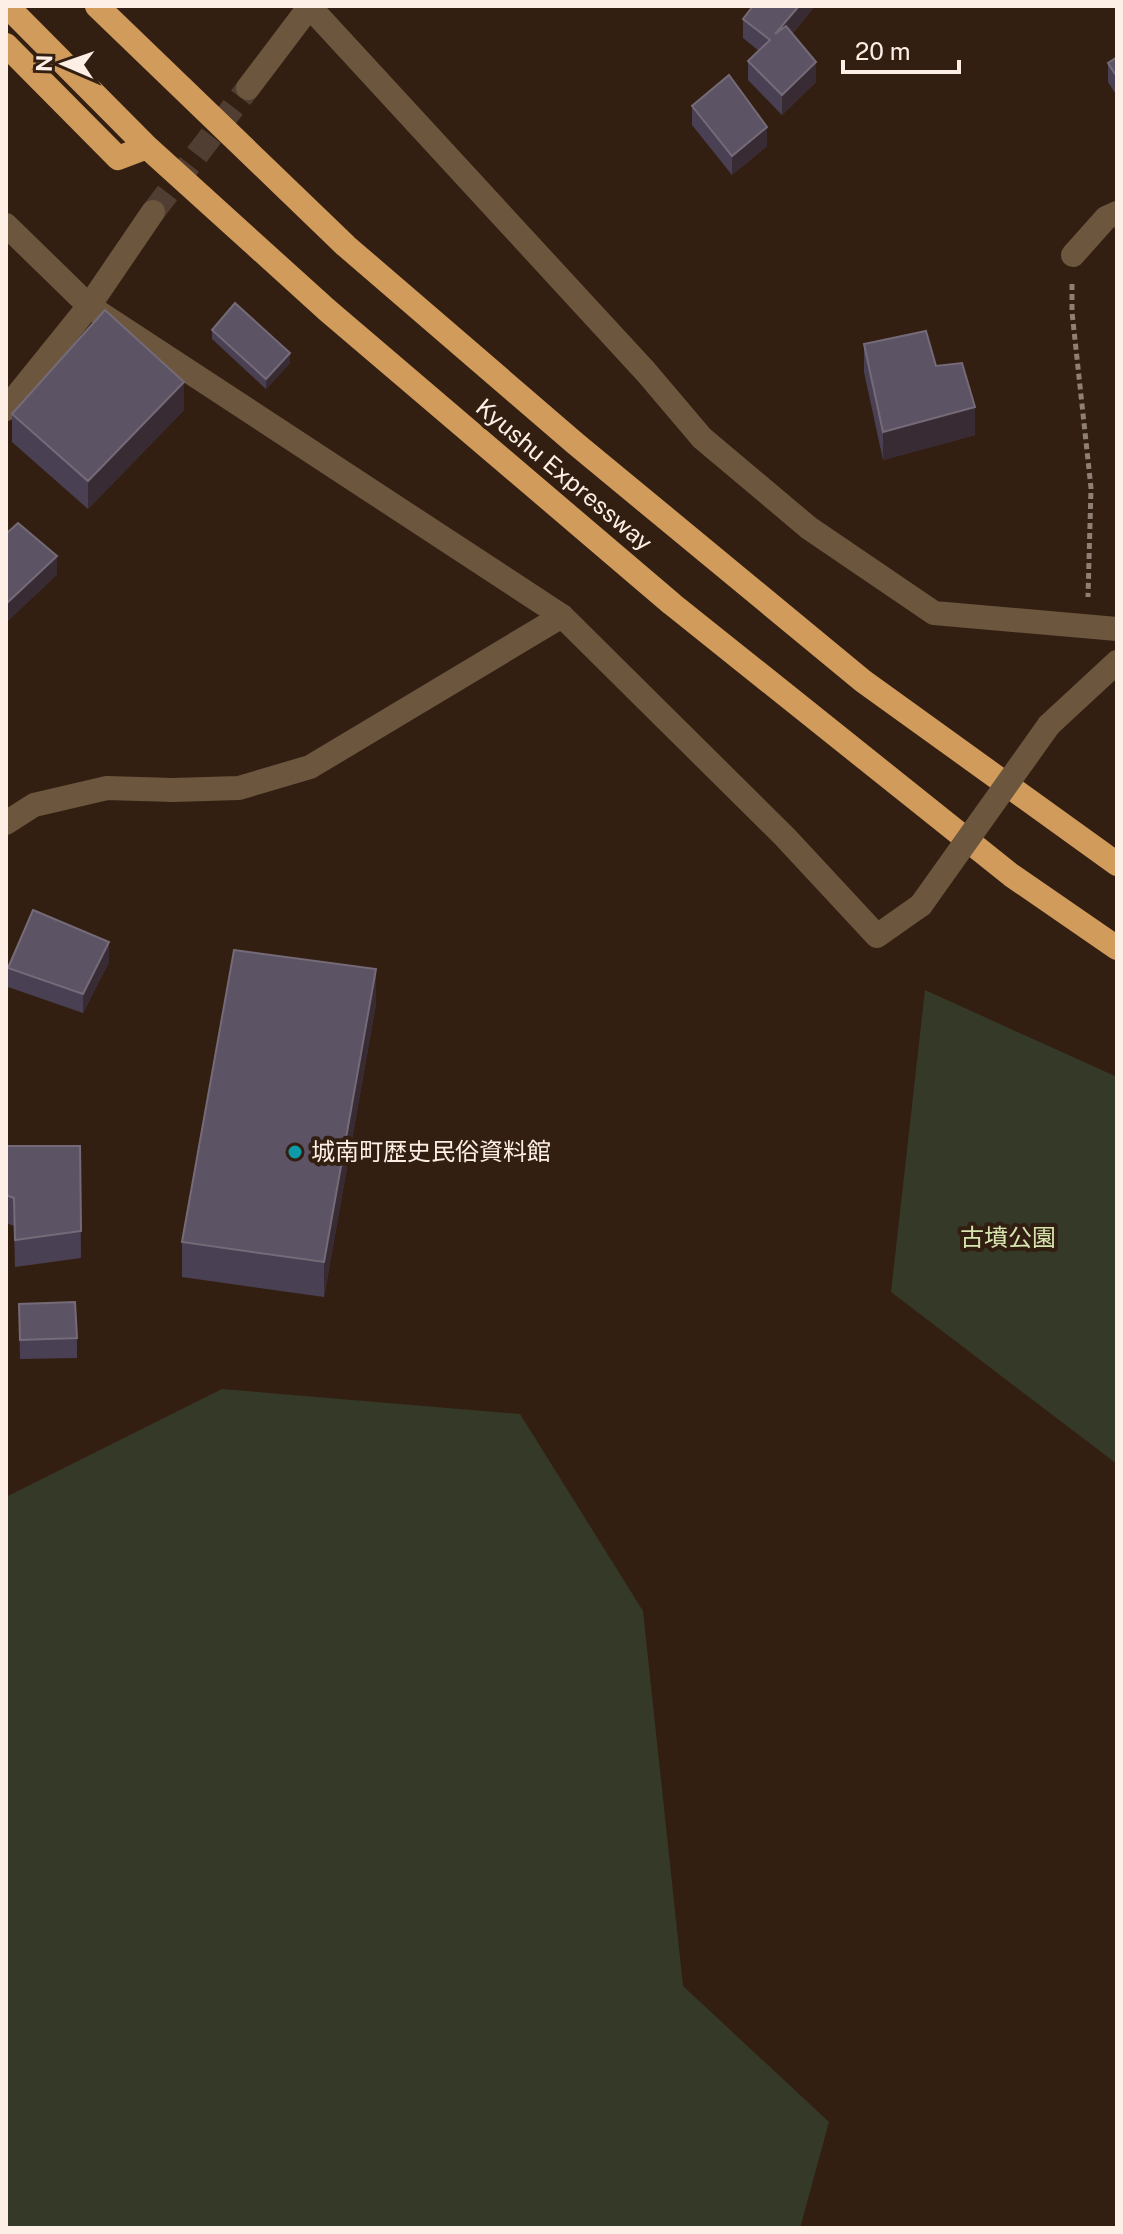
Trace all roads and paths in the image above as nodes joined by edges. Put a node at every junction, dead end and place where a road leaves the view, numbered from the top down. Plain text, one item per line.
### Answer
1 (7, 6) edge
2 (97, 6) edge
3 (310, 6) edge
4 (6, 45) edge
5 (248, 88) tunnel mouth
6 (147, 147) junction
7 (153, 212) tunnel mouth
8 (1117, 213) edge
9 (6, 225) edge
10 (1073, 255) joint
11 (89, 306) junction
12 (6, 409) edge
13 (562, 616) junction
14 (1087, 628) junction
15 (1115, 633) edge
16 (1117, 662) edge
17 (6, 823) edge
18 (1117, 864) edge
19 (1117, 948) edge

1 - 6 highway, Kyushu Expressway
2 - 18 highway, Kyushu Expressway
3 - 5 street
3 - 14 street
4 - 6 highway
6 - 19 highway, Kyushu Expressway
7 - 11 street
8 - 10 street
9 - 11 street
10 - 14 path
11 - 12 street
11 - 13 street
13 - 16 street, bridge
13 - 17 street
14 - 15 street

